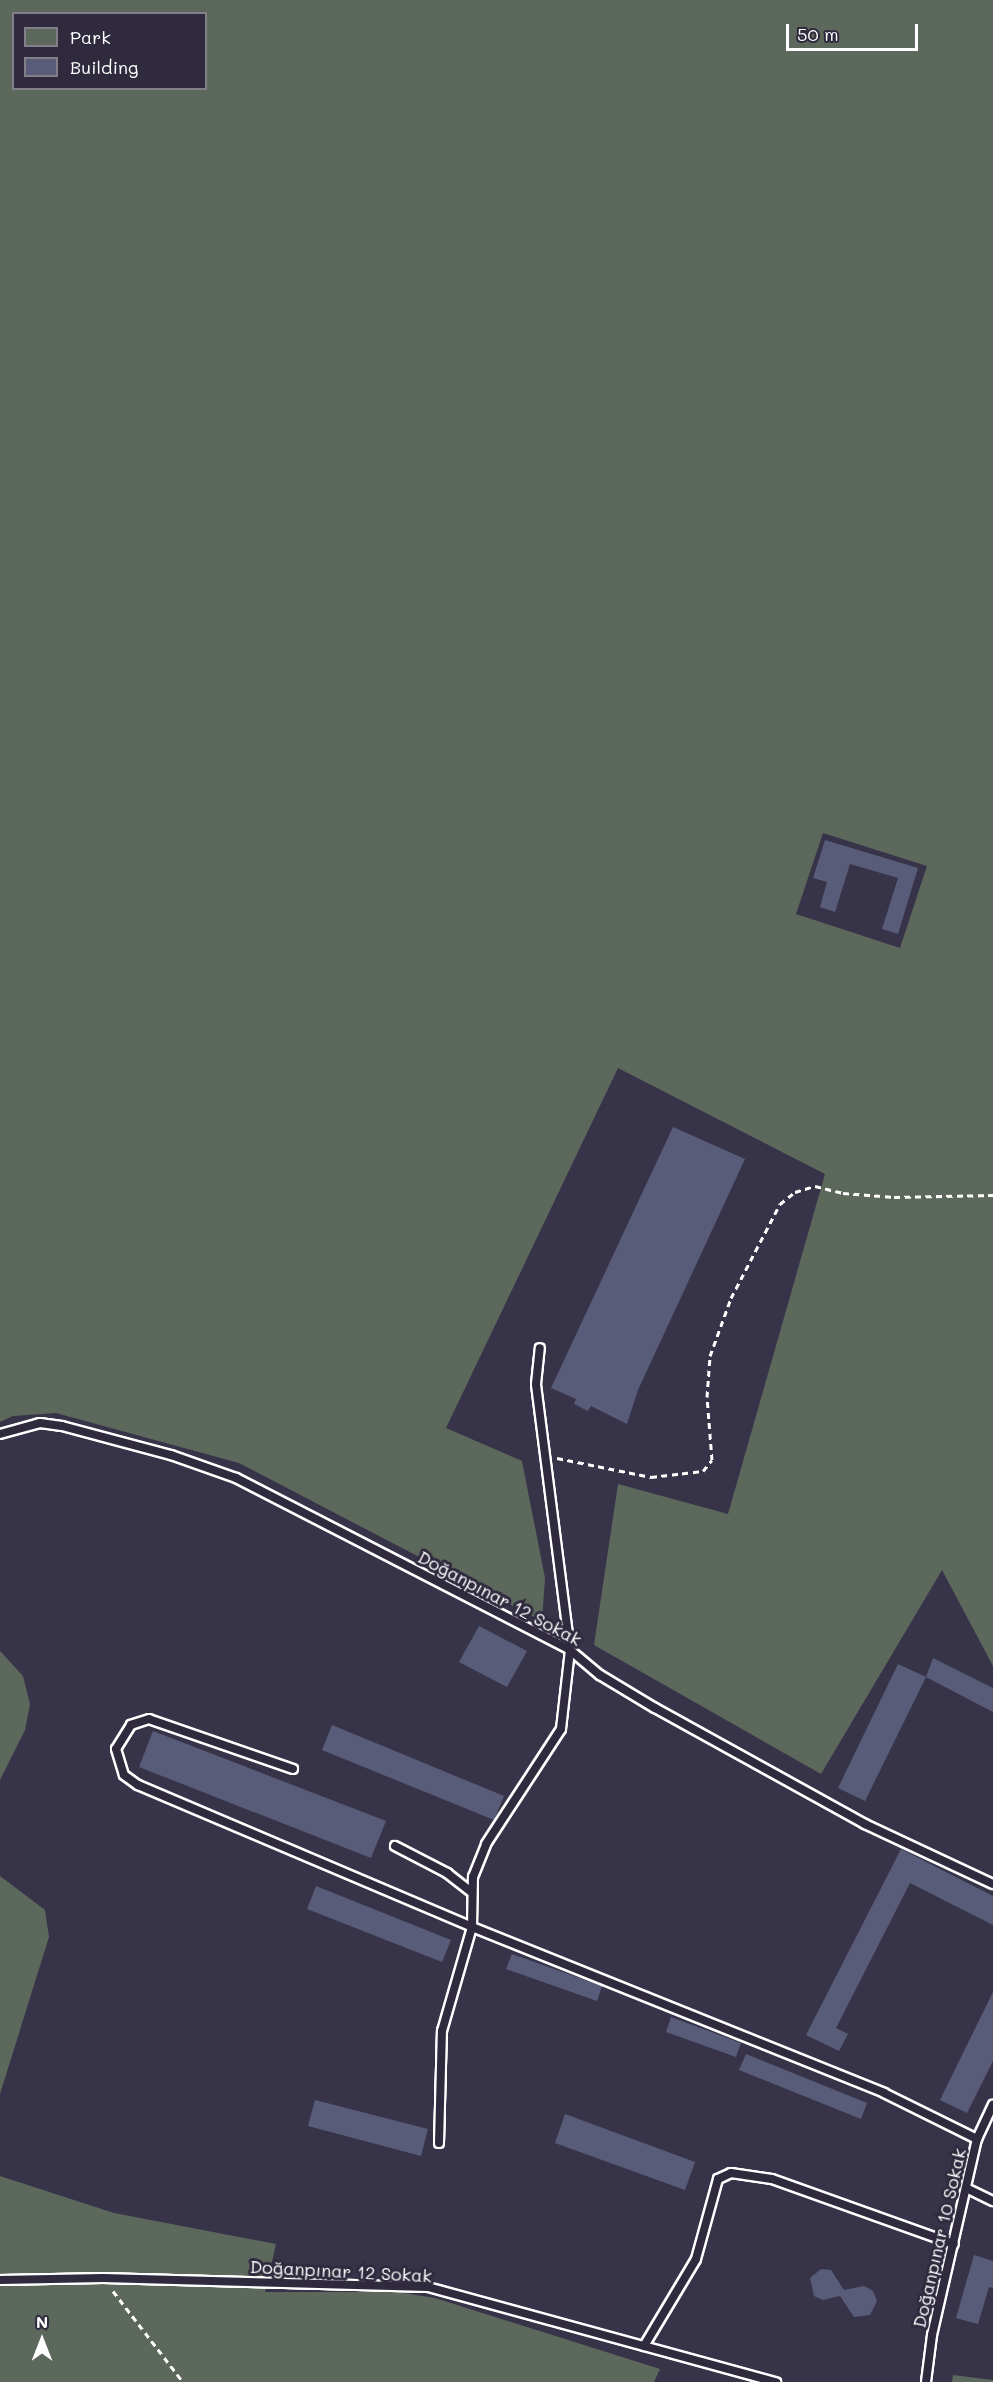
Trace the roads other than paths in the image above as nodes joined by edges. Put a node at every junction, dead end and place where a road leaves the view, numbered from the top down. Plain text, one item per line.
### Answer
1 (540, 1348) dead end
2 (0, 1434) edge
3 (570, 1650) junction
4 (293, 1769) dead end
5 (395, 1846) dead end
6 (993, 1884) edge
7 (471, 1892) junction
8 (471, 1927) junction
9 (993, 2104) edge
10 (977, 2139) junction
11 (439, 2143) dead end
12 (966, 2188) junction
13 (993, 2201) edge
14 (954, 2244) junction
15 (0, 2280) edge
16 (644, 2346) junction
17 (776, 2382) edge
18 (926, 2382) edge

1 - 3 lane
2 - 3 lane, Doğanpınar 12 Sokak
3 - 6 lane, Doğanpınar 12 Sokak
3 - 7 lane
4 - 8 lane
5 - 7 lane
7 - 8 lane
8 - 10 lane
8 - 11 lane
9 - 10 lane, Doğanpınar 10 Sokak
10 - 12 lane, Doğanpınar 10 Sokak
12 - 13 lane
12 - 14 lane, Doğanpınar 10 Sokak
14 - 16 lane
14 - 18 lane, Doğanpınar 10 Sokak
15 - 16 lane, Doğanpınar 12 Sokak
16 - 17 lane, Doğanpınar 12 Sokak

